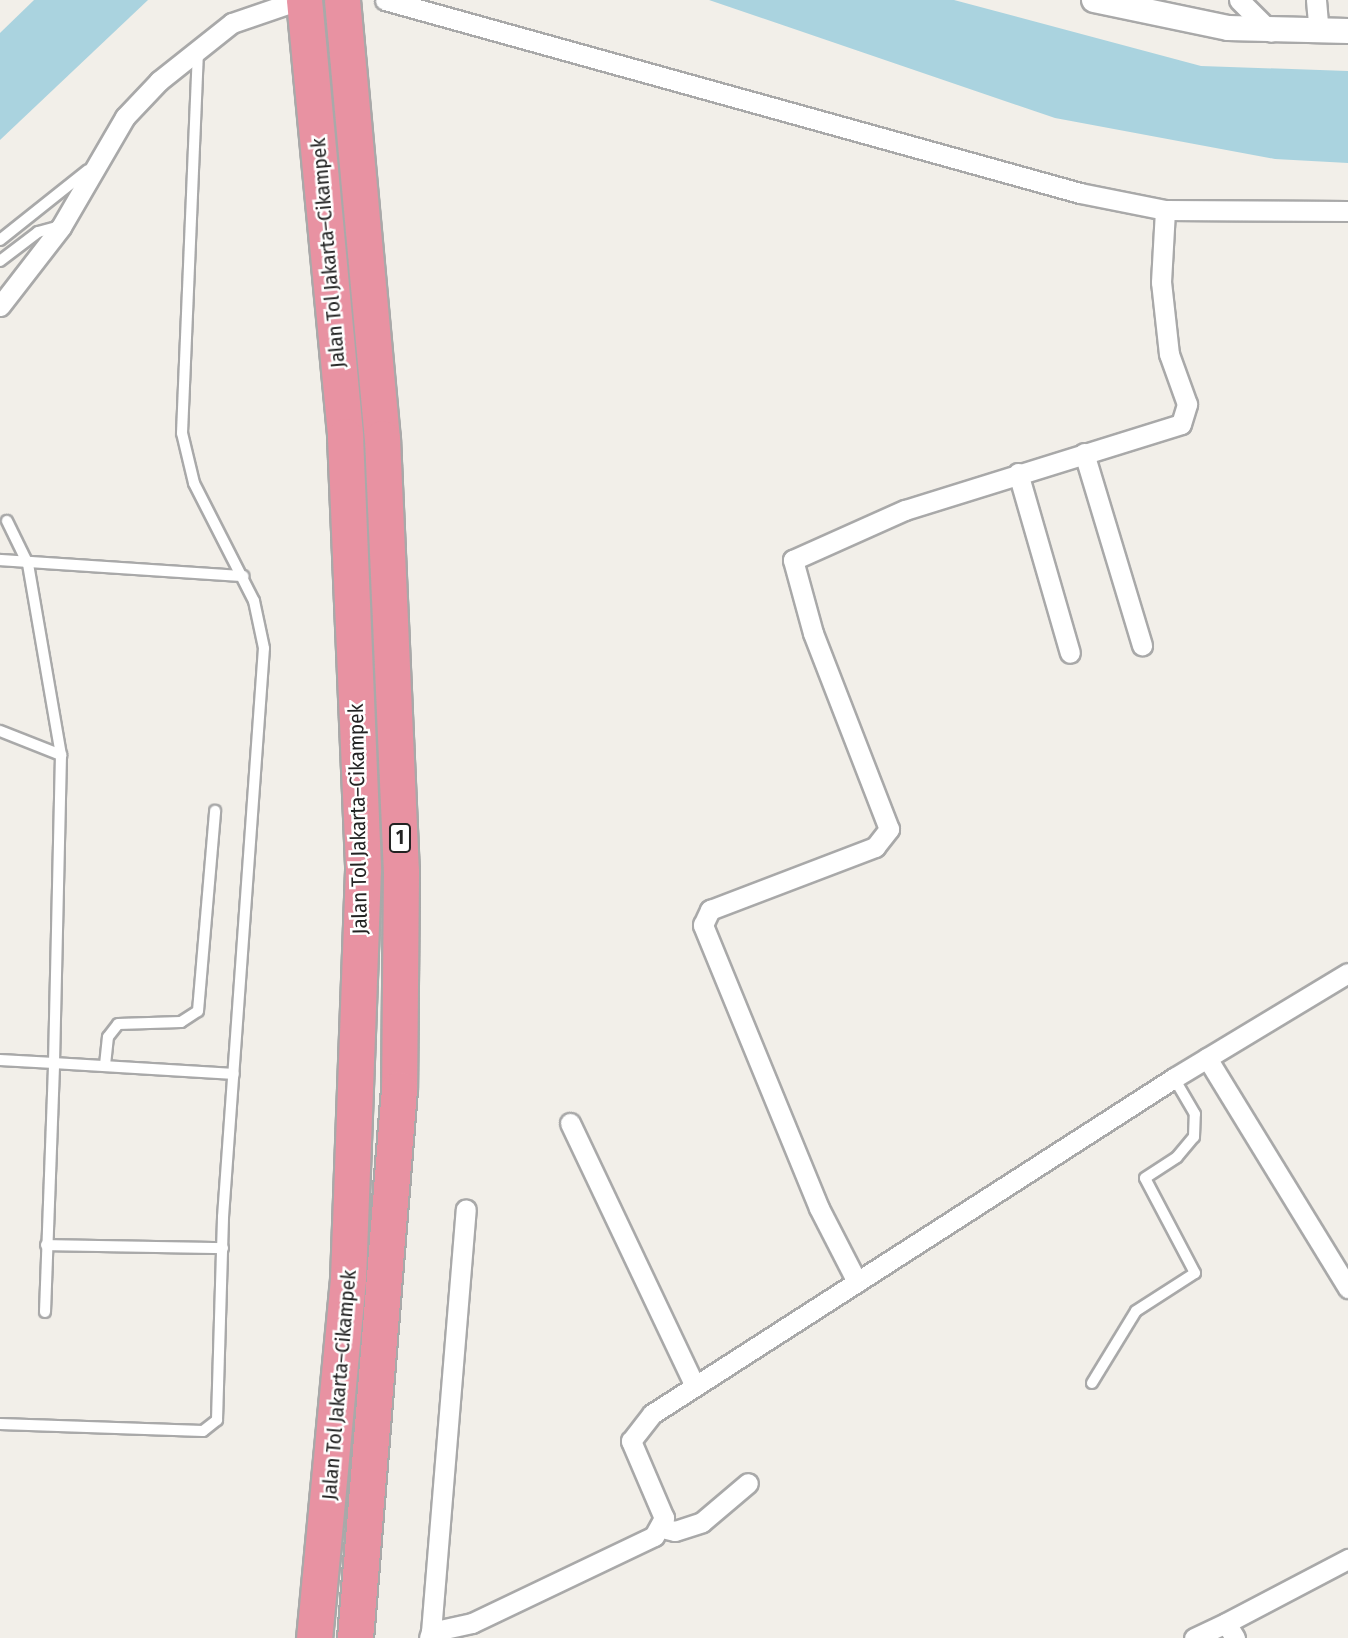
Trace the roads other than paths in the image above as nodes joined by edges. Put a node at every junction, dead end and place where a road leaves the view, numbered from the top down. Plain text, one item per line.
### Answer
1 (302, 0) edge
2 (342, 0) edge
3 (385, 0) edge
4 (1094, 0) edge
5 (1240, 0) edge
6 (1316, 0) edge
7 (1348, 31) edge
8 (1271, 32) junction
9 (1319, 32) junction
10 (198, 48) junction
11 (99, 162) junction
12 (1165, 210) junction
13 (1348, 211) edge
14 (61, 227) junction
15 (0, 240) edge
16 (0, 261) edge
17 (0, 306) edge
18 (1084, 453) junction
19 (1018, 472) junction
20 (7, 520) dead end
21 (0, 560) edge
22 (28, 564) junction
23 (243, 576) junction
24 (1142, 645) dead end
25 (1070, 653) dead end
26 (0, 731) edge
27 (61, 755) junction
28 (215, 811) dead end
29 (1348, 973) edge
30 (1207, 1058) junction
31 (0, 1060) edge
32 (54, 1063) junction
33 (105, 1065) junction
34 (234, 1074) junction
35 (1174, 1079) junction
36 (570, 1123) dead end
37 (466, 1209) dead end
38 (46, 1245) junction
39 (223, 1248) junction
40 (856, 1282) junction
41 (1348, 1287) edge
42 (46, 1312) dead end
43 (1092, 1383) dead end
44 (695, 1386) junction
45 (0, 1424) edge
46 (748, 1483) dead end
47 (662, 1528) junction
48 (1348, 1559) edge
49 (1230, 1630) edge
50 (430, 1635) edge
51 (314, 1638) edge
52 (355, 1638) edge
53 (1194, 1638) edge

1 - 10 street
1 - 51 highway, Jalan Tol Jakarta–Cikampek / 1
2 - 52 highway, Jalan Tol Jakarta–Cikampek / 1
3 - 12 street
4 - 8 street
5 - 8 street
6 - 9 street
7 - 9 street
8 - 9 street
10 - 11 street
10 - 23 lane
11 - 14 street
11 - 15 lane
12 - 13 street
12 - 18 street
14 - 16 lane
14 - 17 street
18 - 19 street
18 - 24 street
19 - 25 street
19 - 40 street
20 - 22 lane
21 - 22 lane
22 - 23 lane
22 - 27 lane
23 - 34 lane
26 - 27 lane
27 - 32 lane
28 - 33 lane
29 - 30 street
30 - 35 street
30 - 41 street
31 - 32 lane
32 - 33 lane
32 - 38 lane
33 - 34 lane
34 - 39 lane
35 - 40 street
35 - 43 lane
36 - 44 street
37 - 50 street
38 - 39 lane
38 - 42 lane
39 - 45 lane
40 - 44 street
44 - 47 street
46 - 47 street
47 - 50 street
48 - 49 street
49 - 53 street

